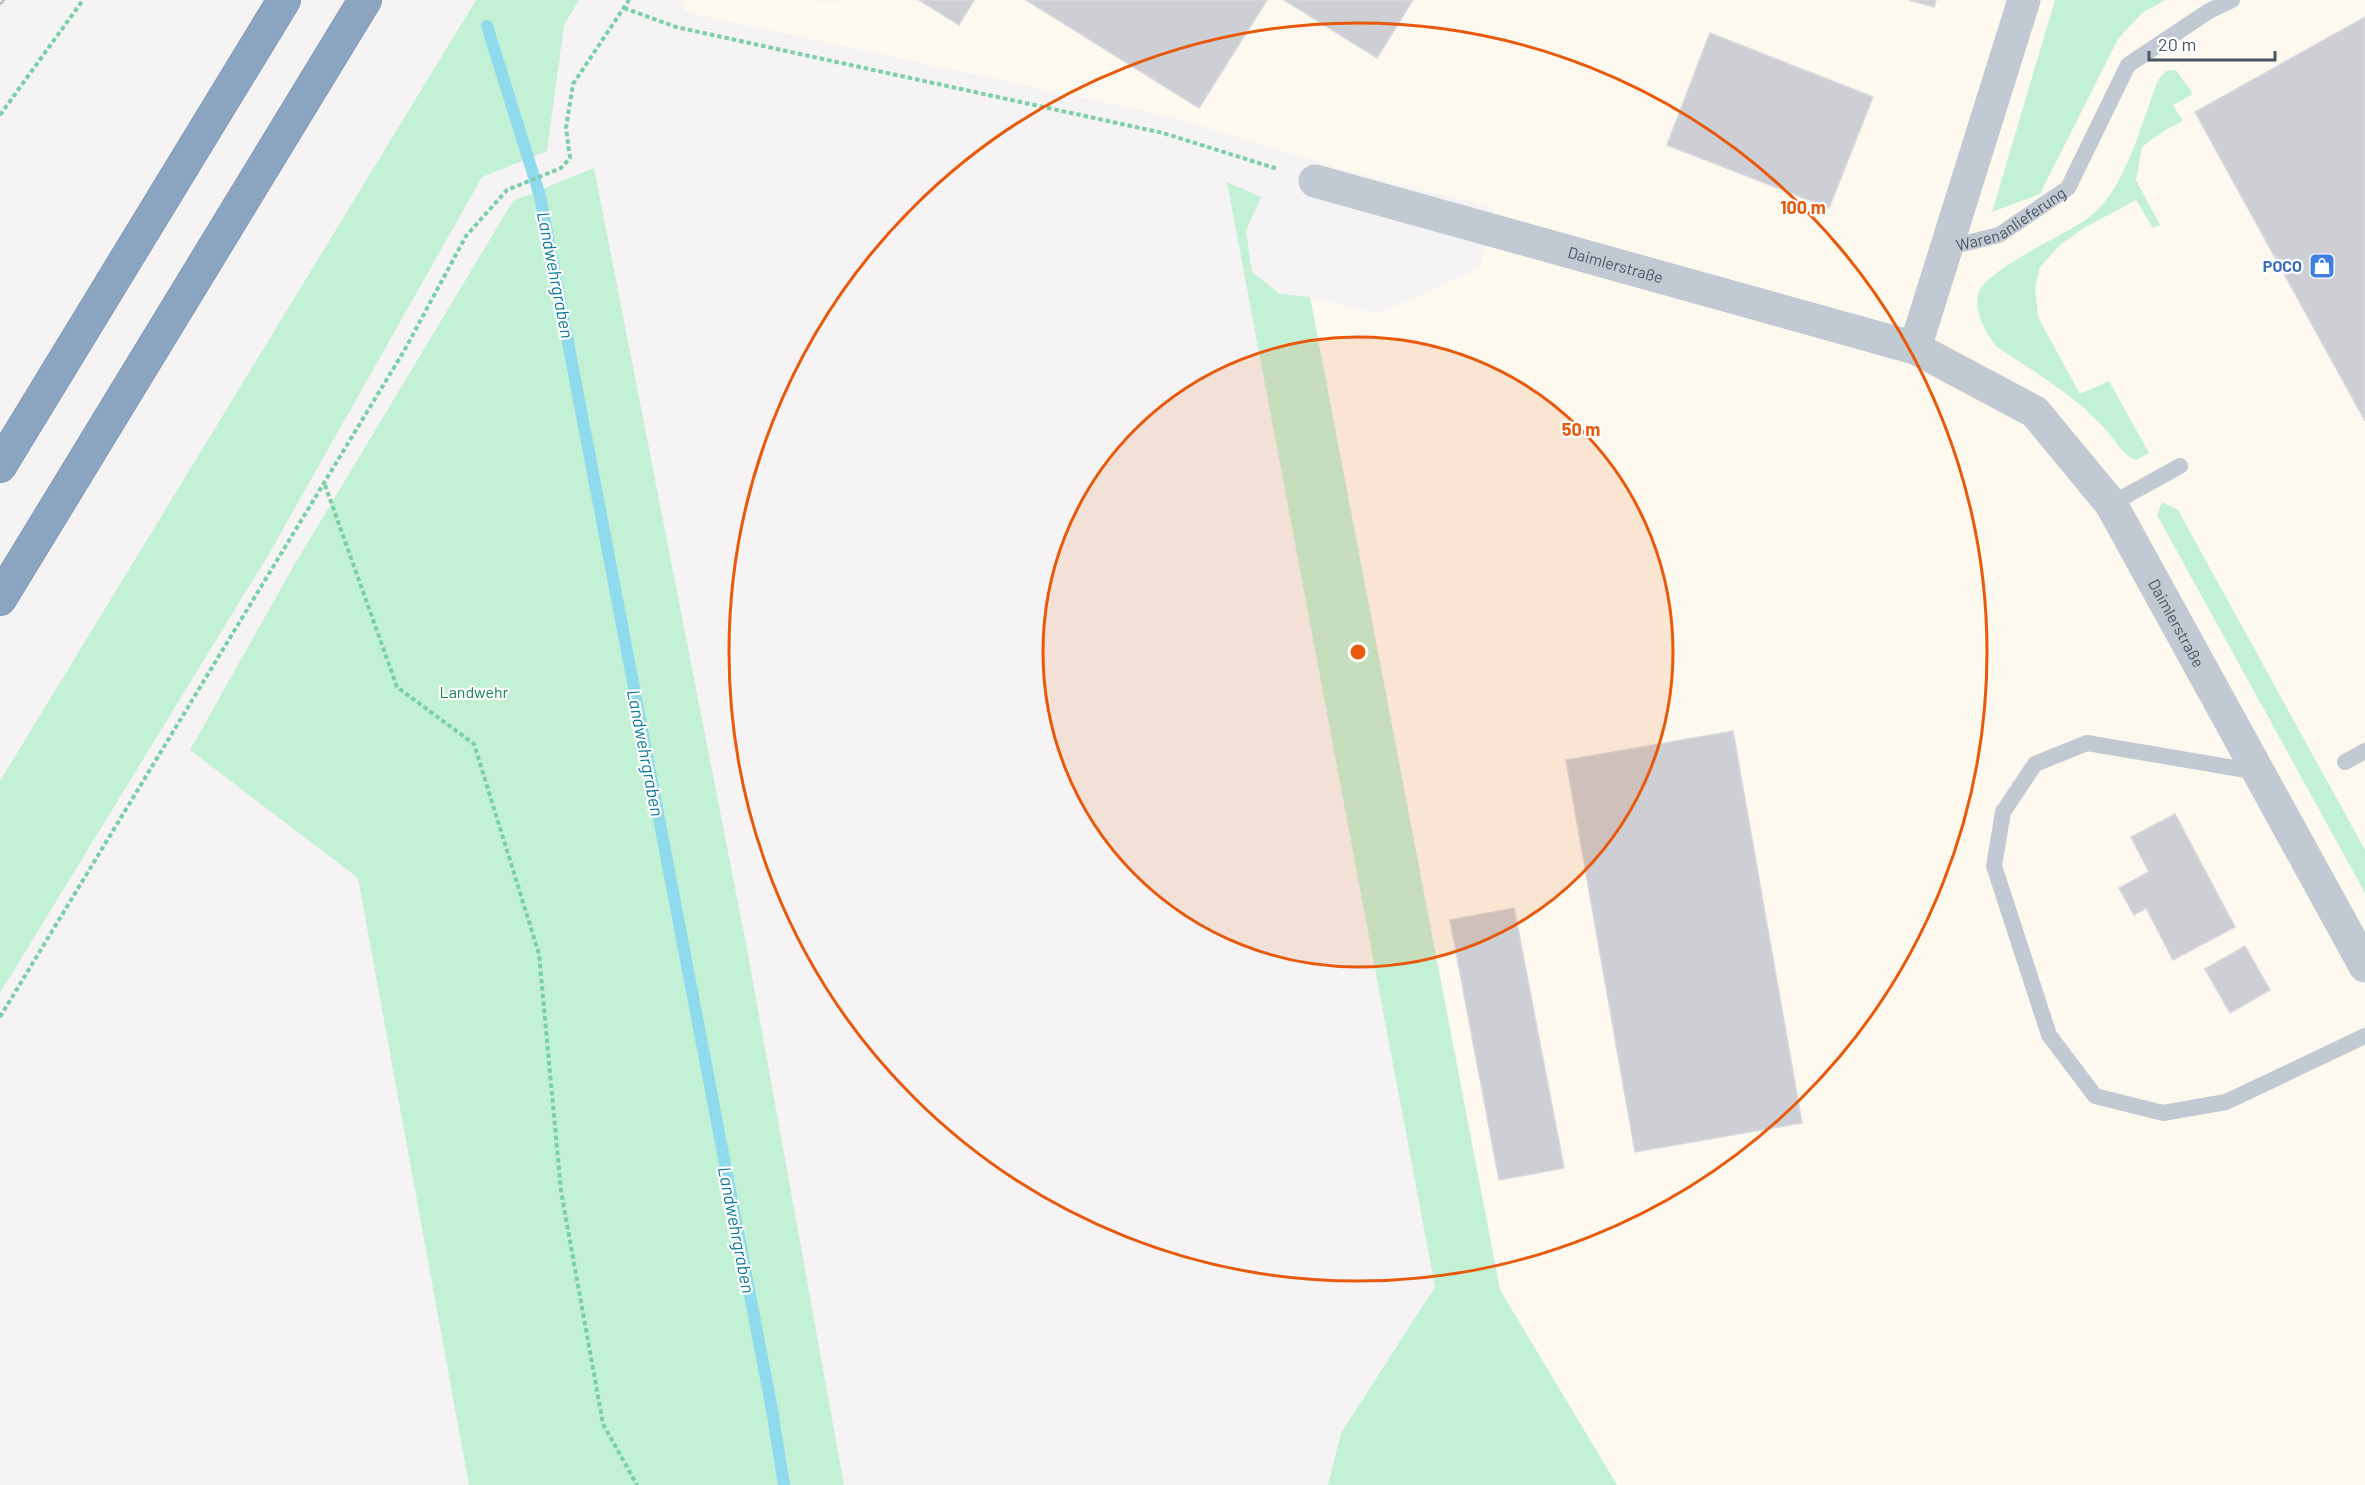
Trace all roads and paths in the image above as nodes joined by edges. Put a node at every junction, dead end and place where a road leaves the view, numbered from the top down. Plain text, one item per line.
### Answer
1 (83, 0) edge
2 (284, 0) edge
3 (365, 0) edge
4 (630, 0) edge
5 (2024, 0) edge
6 (2232, 0) edge
7 (624, 8) junction
8 (0, 115) edge
9 (1315, 181) joint
10 (1946, 248) junction
11 (1915, 348) junction
12 (0, 466) edge
13 (2180, 466) dead end
14 (324, 484) junction
15 (2111, 504) junction
16 (0, 599) edge
17 (2365, 751) edge
18 (2345, 762) dead end
19 (2259, 772) junction
20 (2365, 966) edge
21 (0, 1017) edge
22 (2365, 1036) edge
23 (637, 1485) edge

1 - 8 path
2 - 12 highway
3 - 16 highway
4 - 7 path
5 - 10 street
6 - 10 lane, Warenanlieferung
7 - 9 path
7 - 14 path
9 - 11 street, Daimlerstraße
10 - 11 street
11 - 15 street, Daimlerstraße
13 - 15 lane
14 - 21 path
14 - 23 path
15 - 19 street, Daimlerstraße
17 - 18 lane
19 - 20 street, Daimlerstraße
19 - 22 lane

